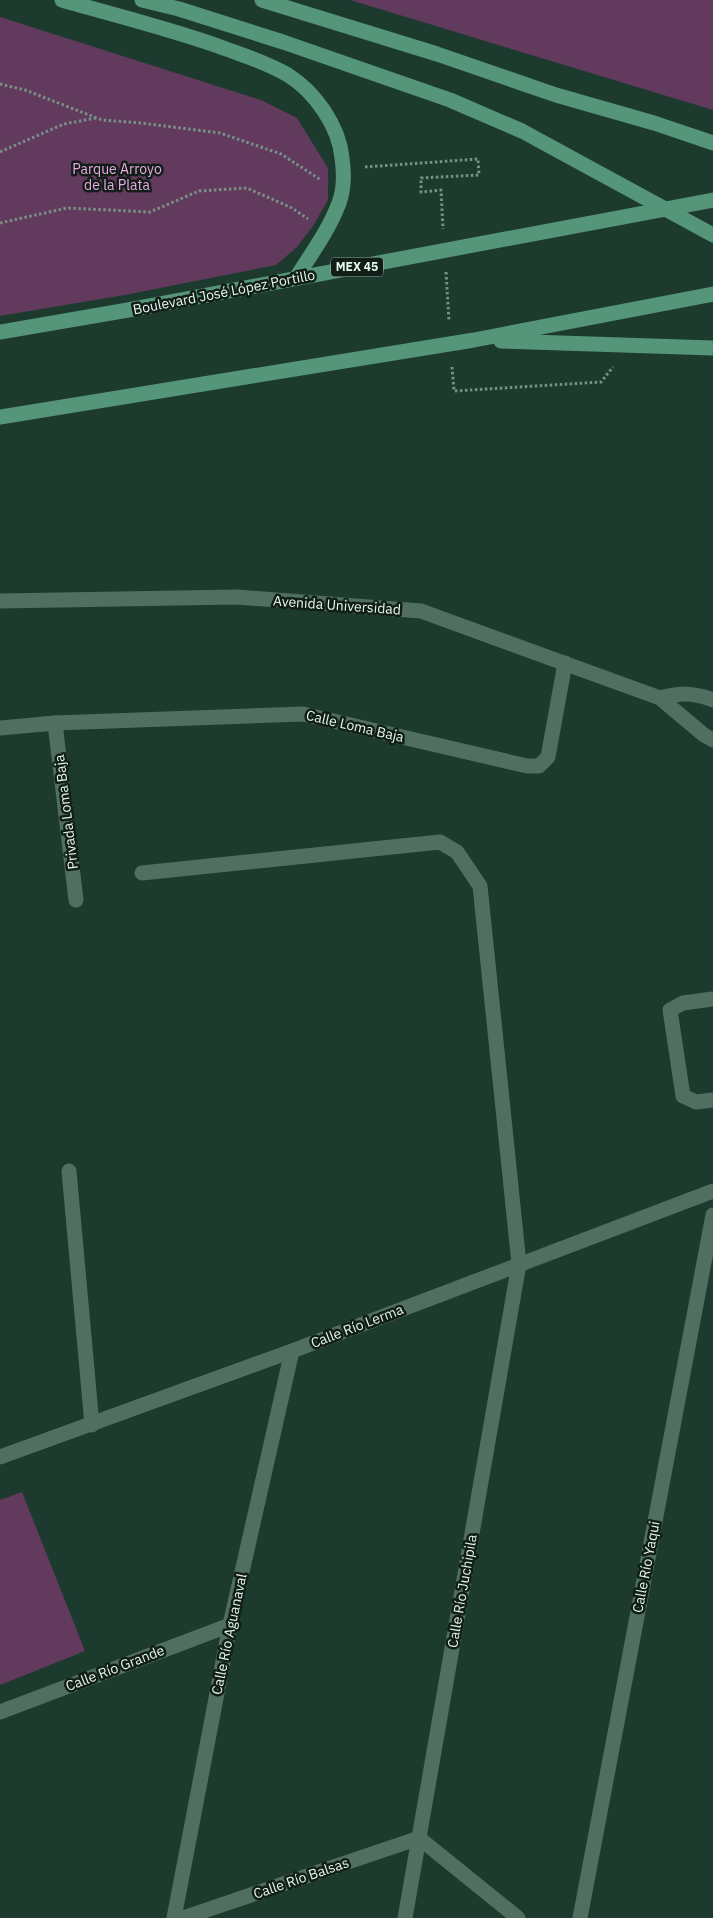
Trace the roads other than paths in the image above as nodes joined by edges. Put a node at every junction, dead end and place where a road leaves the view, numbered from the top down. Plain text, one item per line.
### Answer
1 (62, 0) edge
2 (142, 0) edge
3 (262, 0) edge
4 (713, 143) edge
5 (713, 200) edge
6 (713, 234) edge
7 (296, 278) junction
8 (713, 294) edge
9 (0, 332) edge
10 (474, 340) junction
11 (713, 348) edge
12 (0, 416) edge
13 (0, 601) edge
14 (565, 663) junction
15 (660, 698) junction
16 (713, 700) edge
17 (55, 723) junction
18 (0, 728) edge
19 (710, 740) edge
20 (142, 873) dead end
21 (76, 900) dead end
22 (713, 999) edge
23 (713, 1100) edge
24 (69, 1171) dead end
25 (713, 1191) edge
26 (713, 1215) edge
27 (518, 1264) junction
28 (292, 1351) junction
29 (92, 1425) junction
30 (0, 1457) edge
31 (230, 1625) junction
32 (0, 1712) edge
33 (420, 1838) junction
34 (174, 1918) edge
35 (183, 1918) edge
36 (405, 1918) edge
37 (518, 1918) edge
38 (580, 1918) edge

1 - 7 main road
2 - 6 main road
3 - 4 main road
5 - 7 main road, Boulevard José López Portillo / MEX 45
7 - 9 main road, Boulevard José López Portillo / MEX 45
8 - 10 main road
10 - 11 main road
10 - 12 main road
13 - 14 street, Avenida Universidad
14 - 15 street, Avenida Universidad
14 - 17 street, Calle Loma Baja
15 - 16 street
15 - 19 street, Avenida Universidad
17 - 18 street, Calle Loma Baja
17 - 21 street, Privada Loma Baja
20 - 27 street, Calle Río Juchipila
22 - 23 street
24 - 29 street
25 - 27 street, Calle Río Lerma
26 - 38 street, Calle Río Yaqui
27 - 28 street, Calle Río Lerma
27 - 33 street, Calle Río Juchipila
28 - 29 street, Calle Río Lerma
28 - 31 street, Calle Río Aguanaval
29 - 30 street, Calle Río Lerma
31 - 32 street, Calle Río Grande
31 - 34 street, Calle Río Aguanaval
33 - 35 street, Calle Río Balsas
33 - 36 street, Calle Río Juchipila
33 - 37 street

